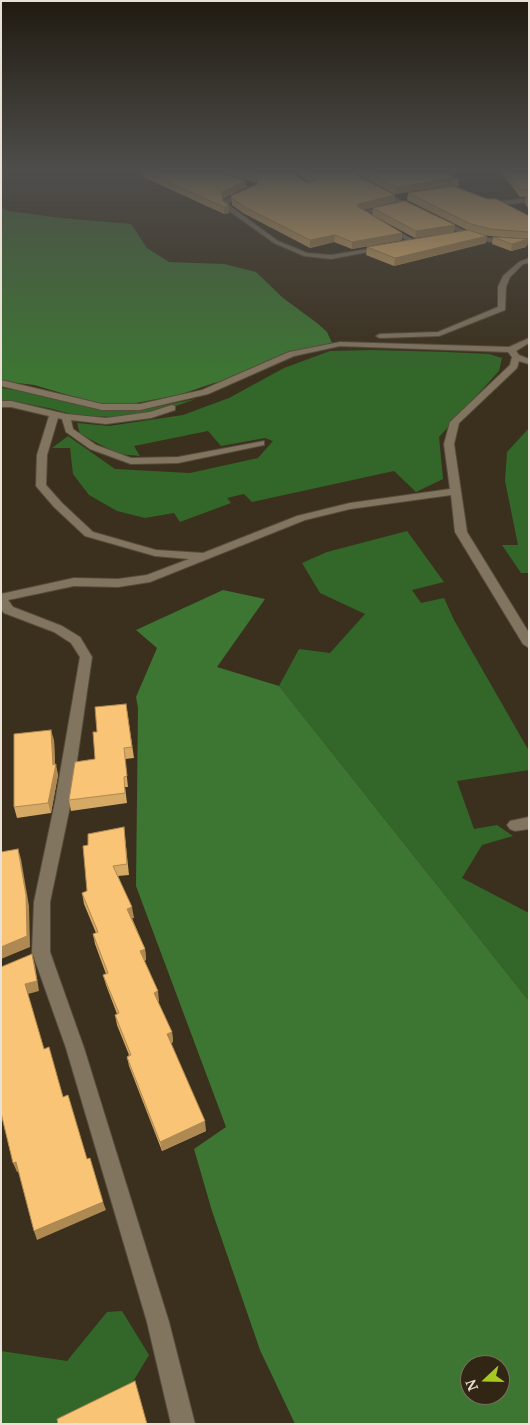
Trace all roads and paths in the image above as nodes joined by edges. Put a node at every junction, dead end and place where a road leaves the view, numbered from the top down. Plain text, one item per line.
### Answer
1 (271, 238) edge
2 (409, 238) edge
3 (484, 238) edge
4 (423, 240) edge
5 (415, 242) junction
6 (529, 243) edge
7 (406, 244) edge
8 (396, 246) edge
9 (529, 260) edge
10 (529, 340) edge
11 (340, 344) junction
12 (514, 354) junction
13 (529, 362) edge
14 (1, 383) edge
15 (205, 392) junction
16 (1, 404) edge
17 (54, 414) junction
18 (66, 416) junction
19 (262, 443) dead end
20 (455, 491) junction
21 (204, 557) junction
22 (1, 598) edge
23 (529, 644) edge
24 (183, 1424) edge

1 - 8 street
2 - 5 street
3 - 6 street
4 - 5 street
5 - 7 street
9 - 11 street
10 - 12 street
11 - 12 street
11 - 15 street
12 - 13 street
12 - 20 street
14 - 15 street
15 - 18 street
16 - 17 street
17 - 18 street
17 - 21 street
18 - 19 street
20 - 21 street
20 - 23 street
21 - 22 street
22 - 24 street

